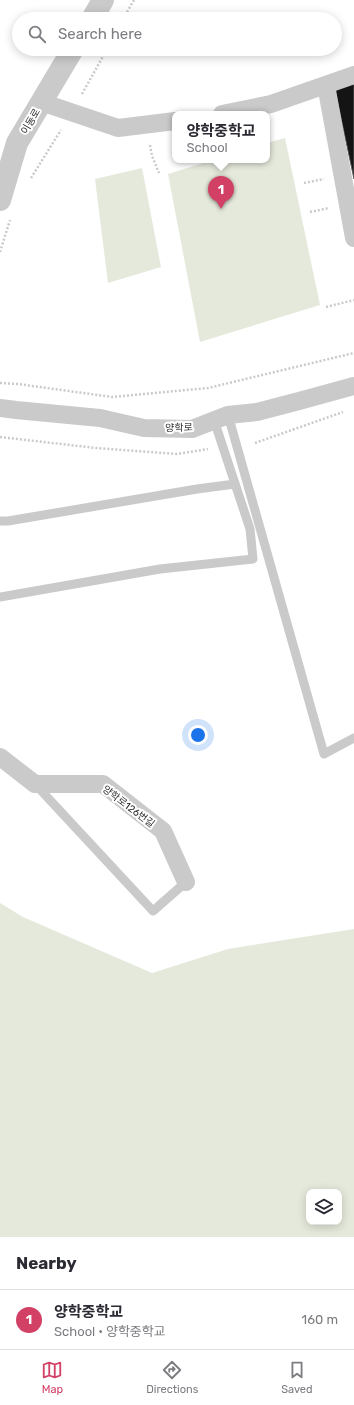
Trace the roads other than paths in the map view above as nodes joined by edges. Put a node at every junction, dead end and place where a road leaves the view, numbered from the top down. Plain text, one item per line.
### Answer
1 (103, 0) edge
2 (96, 12) edge
3 (69, 56) edge
4 (354, 75) edge
5 (326, 85) junction
6 (41, 102) junction
7 (237, 111) edge
8 (172, 121) edge
9 (0, 200) edge
10 (354, 238) edge
11 (354, 386) edge
12 (0, 408) edge
13 (221, 418) junction
14 (235, 484) junction
15 (0, 521) edge
16 (0, 597) edge
17 (354, 738) edge
18 (0, 757) edge
19 (35, 784) junction
20 (186, 882) joint

1 - 2 street
3 - 6 street, 이동로
4 - 5 street
5 - 7 street
5 - 10 street
6 - 8 street
6 - 9 street, 이동로
11 - 13 street, 양학로
12 - 13 street, 양학로
13 - 14 lane
13 - 17 lane
14 - 15 lane
14 - 16 lane
18 - 19 street
19 - 20 street, 양학로126번길
19 - 20 lane

